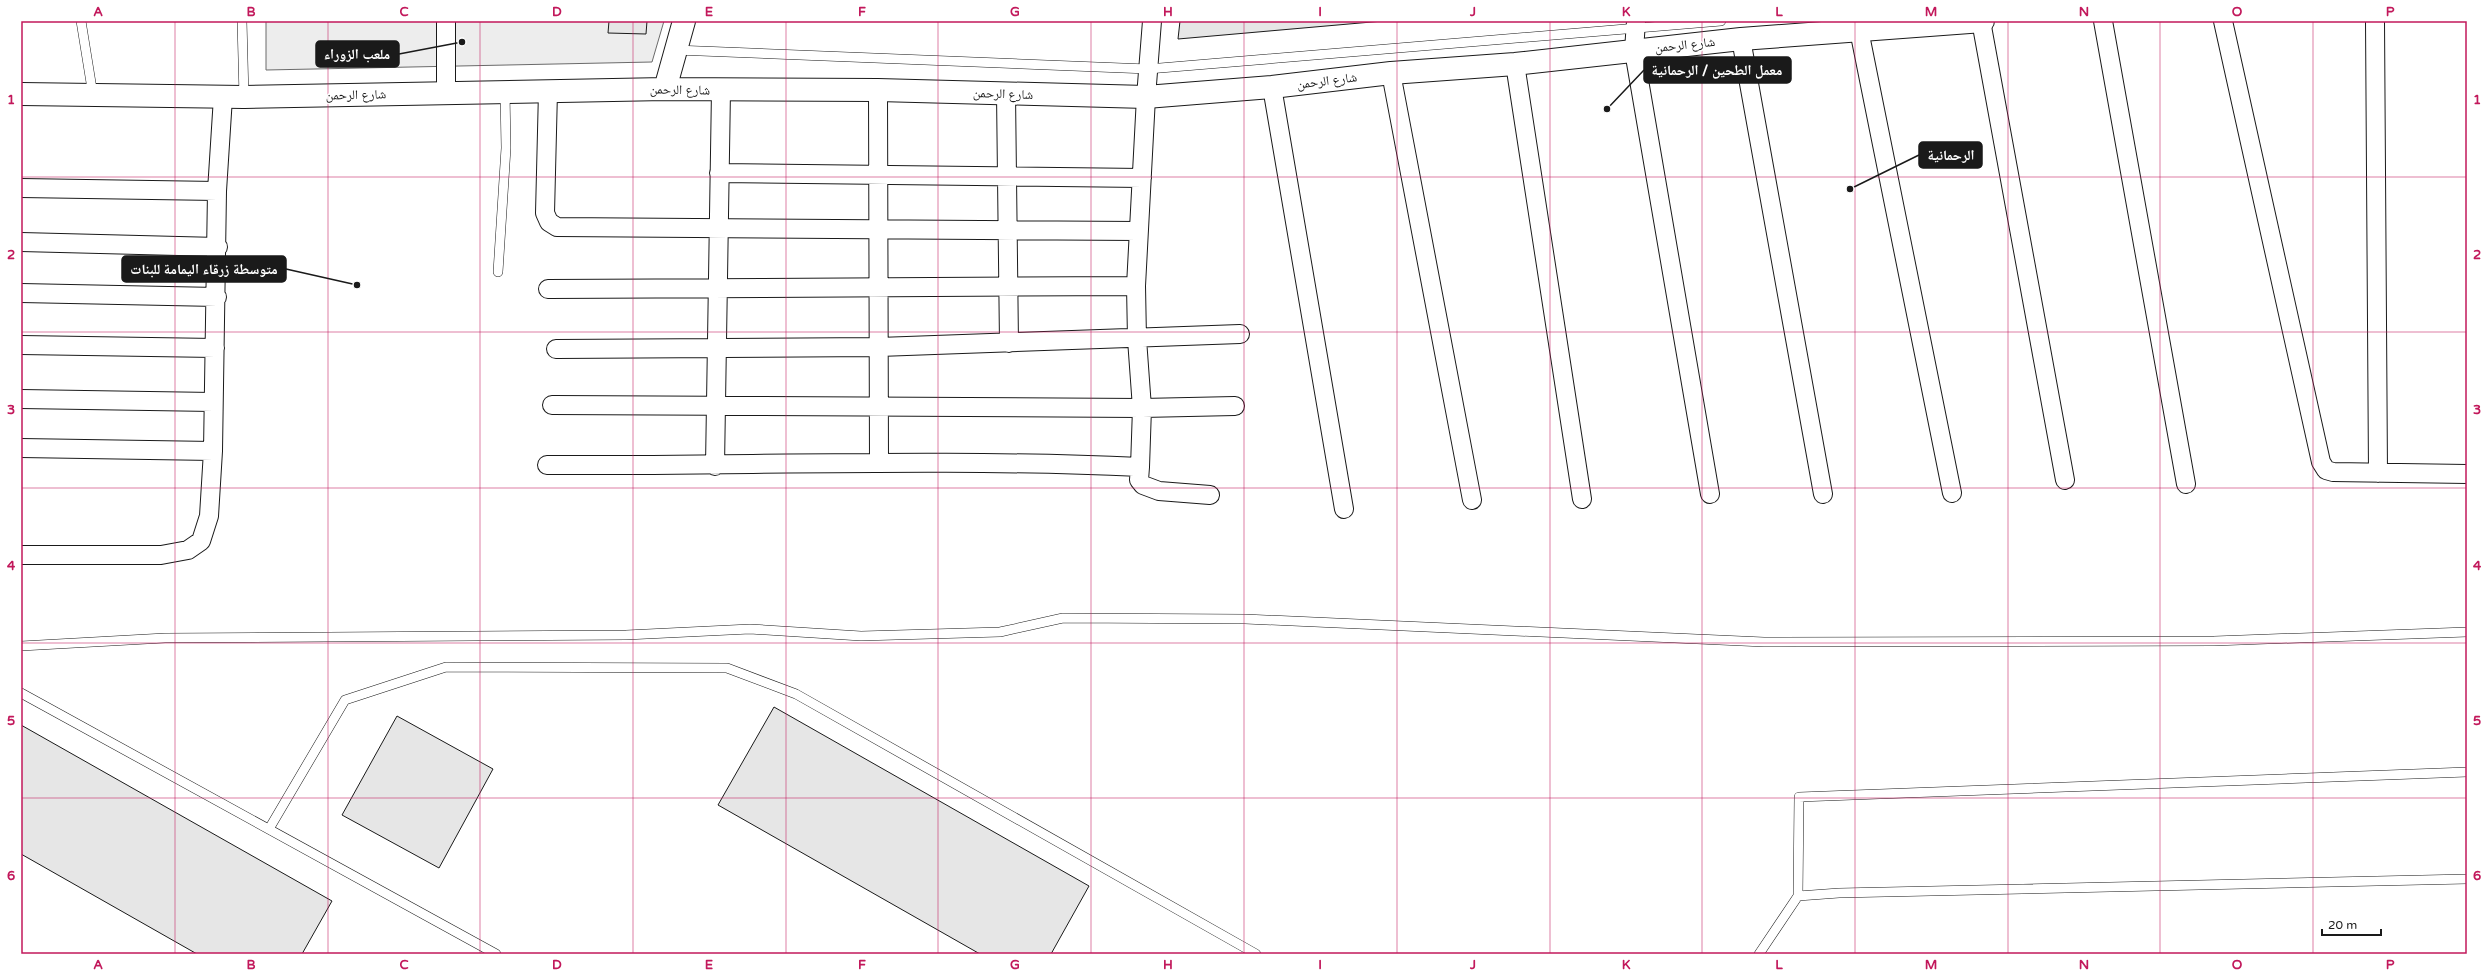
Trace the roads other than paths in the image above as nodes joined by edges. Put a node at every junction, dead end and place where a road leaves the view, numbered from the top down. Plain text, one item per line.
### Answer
1 (81, 21) edge
2 (242, 21) edge
3 (446, 21) edge
4 (684, 21) edge
5 (1152, 21) edge
6 (1721, 21) edge
7 (1982, 21) edge
8 (2103, 21) edge
9 (2223, 21) edge
10 (2375, 21) edge
11 (1636, 24) edge
12 (1859, 30) junction
13 (1741, 39) junction
14 (675, 50) junction
15 (1634, 51) junction
16 (1515, 64) junction
17 (1148, 68) junction
18 (1391, 73) junction
19 (1272, 88) junction
20 (665, 89) junction
21 (721, 90) junction
22 (878, 90) junction
23 (548, 91) junction
24 (505, 92) junction
25 (446, 93) junction
26 (21, 94) edge
27 (1006, 94) junction
28 (93, 95) junction
29 (223, 97) junction
30 (244, 97) junction
31 (1146, 97) junction
32 (719, 173) junction
33 (878, 175) junction
34 (1006, 176) junction
35 (1142, 178) junction
36 (21, 188) edge
37 (217, 191) junction
38 (719, 230) junction
39 (878, 230) junction
40 (1009, 231) junction
41 (1139, 231) junction
42 (21, 242) edge
43 (218, 247) junction
44 (498, 272) dead end
45 (1136, 286) junction
46 (1010, 287) junction
47 (548, 288) dead end
48 (878, 288) junction
49 (718, 289) junction
50 (21, 293) edge
51 (217, 297) junction
52 (1240, 334) dead end
53 (1136, 339) junction
54 (1009, 343) junction
55 (21, 345) edge
56 (879, 347) junction
57 (215, 348) junction
58 (717, 348) junction
59 (556, 349) dead end
60 (21, 399) edge
61 (213, 402) junction
62 (552, 405) dead end
63 (716, 405) junction
64 (879, 405) junction
65 (1235, 406) dead end
66 (1142, 408) junction
67 (21, 448) edge
68 (213, 452) junction
69 (879, 461) junction
70 (547, 464) dead end
71 (715, 466) junction
72 (1140, 467) junction
73 (2378, 472) junction
74 (2467, 474) edge
75 (2065, 480) dead end
76 (2186, 484) dead end
77 (1952, 493) dead end
78 (1210, 494) dead end
79 (1710, 494) dead end
80 (1823, 494) dead end
81 (1582, 498) dead end
82 (1472, 500) dead end
83 (1344, 509) dead end
84 (21, 555) edge
85 (2467, 632) edge
86 (21, 646) edge
87 (21, 693) edge
88 (2467, 772) edge
89 (269, 829) junction
90 (2467, 879) edge
91 (1798, 896) junction
92 (496, 954) edge
93 (1256, 954) edge
94 (1759, 954) edge

1 - 28 lane
2 - 30 lane
3 - 25 street
4 - 14 street
5 - 17 street
6 - 11 lane
7 - 12 street, شارع الرحمن
7 - 75 street
8 - 76 street
9 - 73 street
10 - 73 street
11 - 15 street
11 - 17 lane
12 - 13 street, شارع الرحمن
12 - 77 street
13 - 15 street, شارع الرحمن
13 - 80 street
14 - 17 lane
14 - 20 street
15 - 16 street, شارع الرحمن
15 - 79 street
16 - 18 street, شارع الرحمن
16 - 81 street
17 - 31 street
18 - 19 street, شارع الرحمن
18 - 82 street
19 - 31 street, شارع الرحمن
19 - 83 street
20 - 21 street, شارع الرحمن
20 - 23 street, شارع الرحمن
21 - 22 street, شارع الرحمن
21 - 32 street
22 - 27 street, شارع الرحمن
22 - 33 street
23 - 24 street, شارع الرحمن
23 - 38 street
24 - 25 street, شارع الرحمن
24 - 44 lane
25 - 30 street, شارع الرحمن
26 - 28 street, شارع الرحمن
27 - 31 street, شارع الرحمن
27 - 34 street
28 - 29 street, شارع الرحمن
29 - 30 street, شارع الرحمن
29 - 37 street
31 - 35 street
32 - 33 street
32 - 38 street
33 - 34 street
33 - 39 street
34 - 35 street
34 - 40 street
35 - 41 street
36 - 37 street
37 - 43 street
38 - 39 street
38 - 49 street
39 - 40 street
39 - 48 street
40 - 41 street
40 - 46 street
41 - 45 street
42 - 43 street
43 - 51 street
45 - 46 street
45 - 53 street
46 - 48 street
46 - 54 street
47 - 49 street
48 - 49 street
48 - 56 street
49 - 58 street
50 - 51 street
51 - 57 street
52 - 53 street
53 - 54 street
53 - 66 street
54 - 56 street
55 - 57 street
56 - 58 street
56 - 64 street
57 - 61 street
58 - 59 street
58 - 63 street
60 - 61 street
61 - 68 street
62 - 63 street
63 - 64 street
63 - 71 street
64 - 66 street
64 - 69 street
65 - 66 street
66 - 72 street
67 - 68 street
68 - 84 street
69 - 71 street
69 - 72 street
70 - 71 street
72 - 78 street
73 - 74 street
85 - 86 lane
87 - 89 lane
88 - 91 lane
89 - 92 lane
89 - 93 lane
90 - 91 lane
91 - 94 lane

